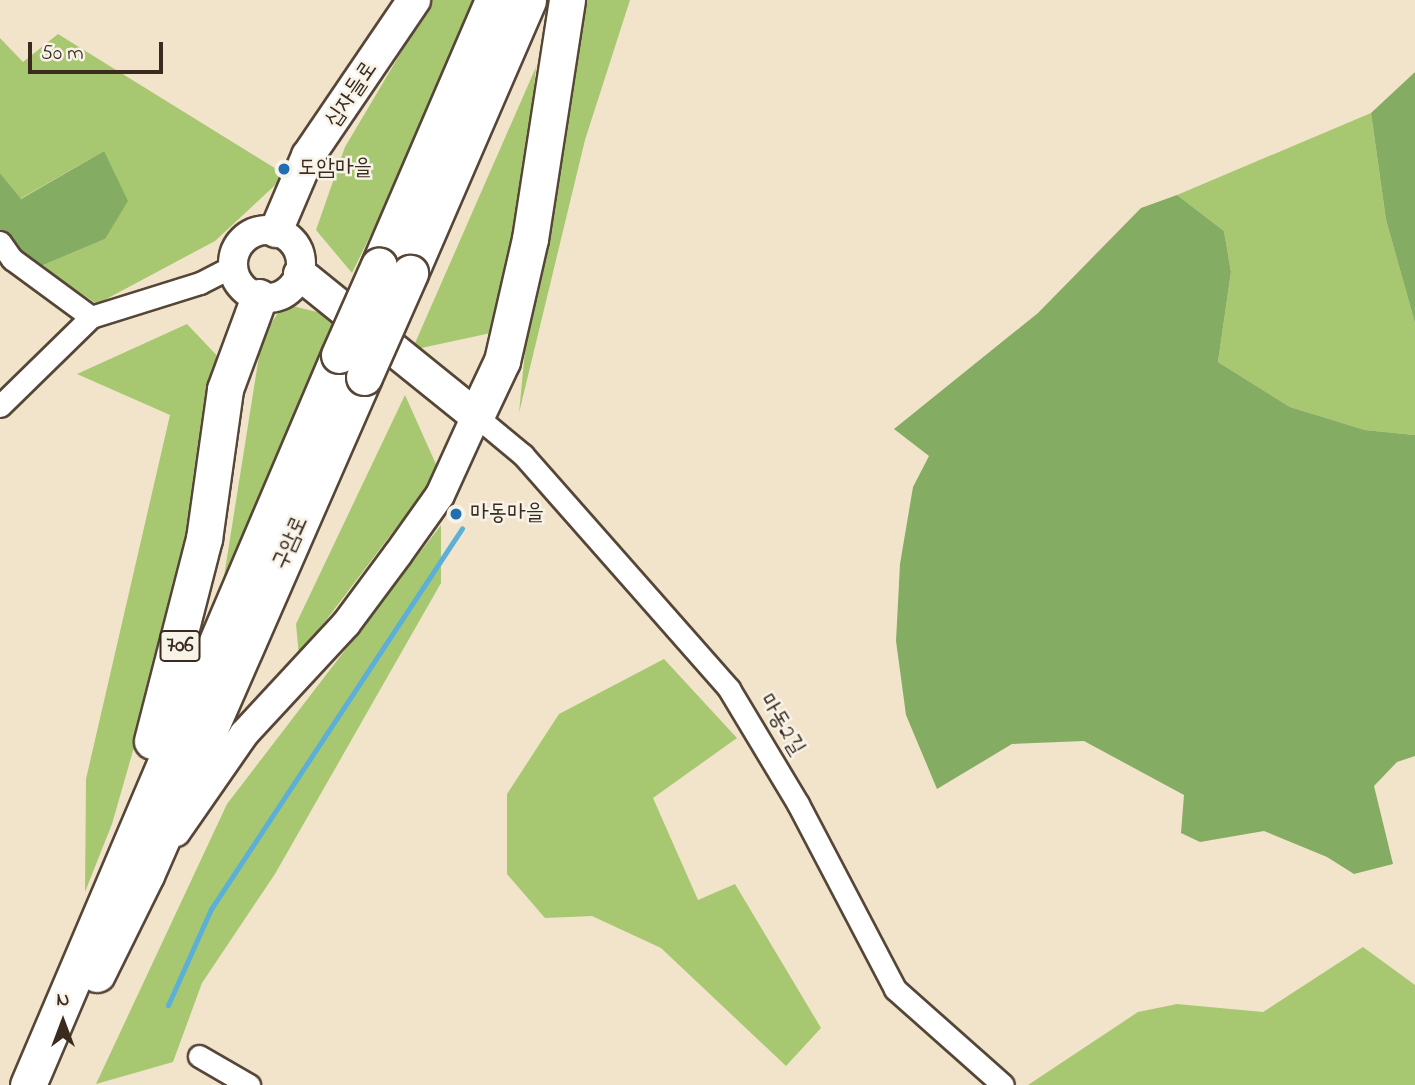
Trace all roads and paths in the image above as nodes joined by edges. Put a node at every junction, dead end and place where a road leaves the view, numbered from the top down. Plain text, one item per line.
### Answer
1 (414, 0) edge
2 (493, 0) edge
3 (528, 0) edge
4 (566, 0) edge
5 (276, 231) junction
6 (0, 242) edge
7 (233, 266) junction
8 (395, 269) junction
9 (300, 274) junction
10 (259, 297) junction
11 (91, 317) junction
12 (351, 366) junction
13 (0, 406) edge
14 (476, 416) junction
15 (146, 875) junction
16 (67, 987) junction
17 (199, 1056) dead end
18 (28, 1085) edge
19 (53, 1085) edge
20 (249, 1085) edge
21 (1003, 1085) edge

1 - 5 main road, 십자들로
2 - 8 main road, 구암로
3 - 8 main road, 구암로
4 - 14 main road
5 - 7 street
5 - 9 street
6 - 11 street
7 - 10 street
7 - 11 street
8 - 12 main road, 구암로, bridge
9 - 10 street
9 - 14 main road
10 - 16 main road, 706
11 - 13 street
12 - 15 main road, 구암로
12 - 16 main road, 구암로
14 - 15 street
14 - 21 street, 마동2길
15 - 19 main road, 구암로
16 - 18 main road, 구암로 / 706
17 - 20 street

